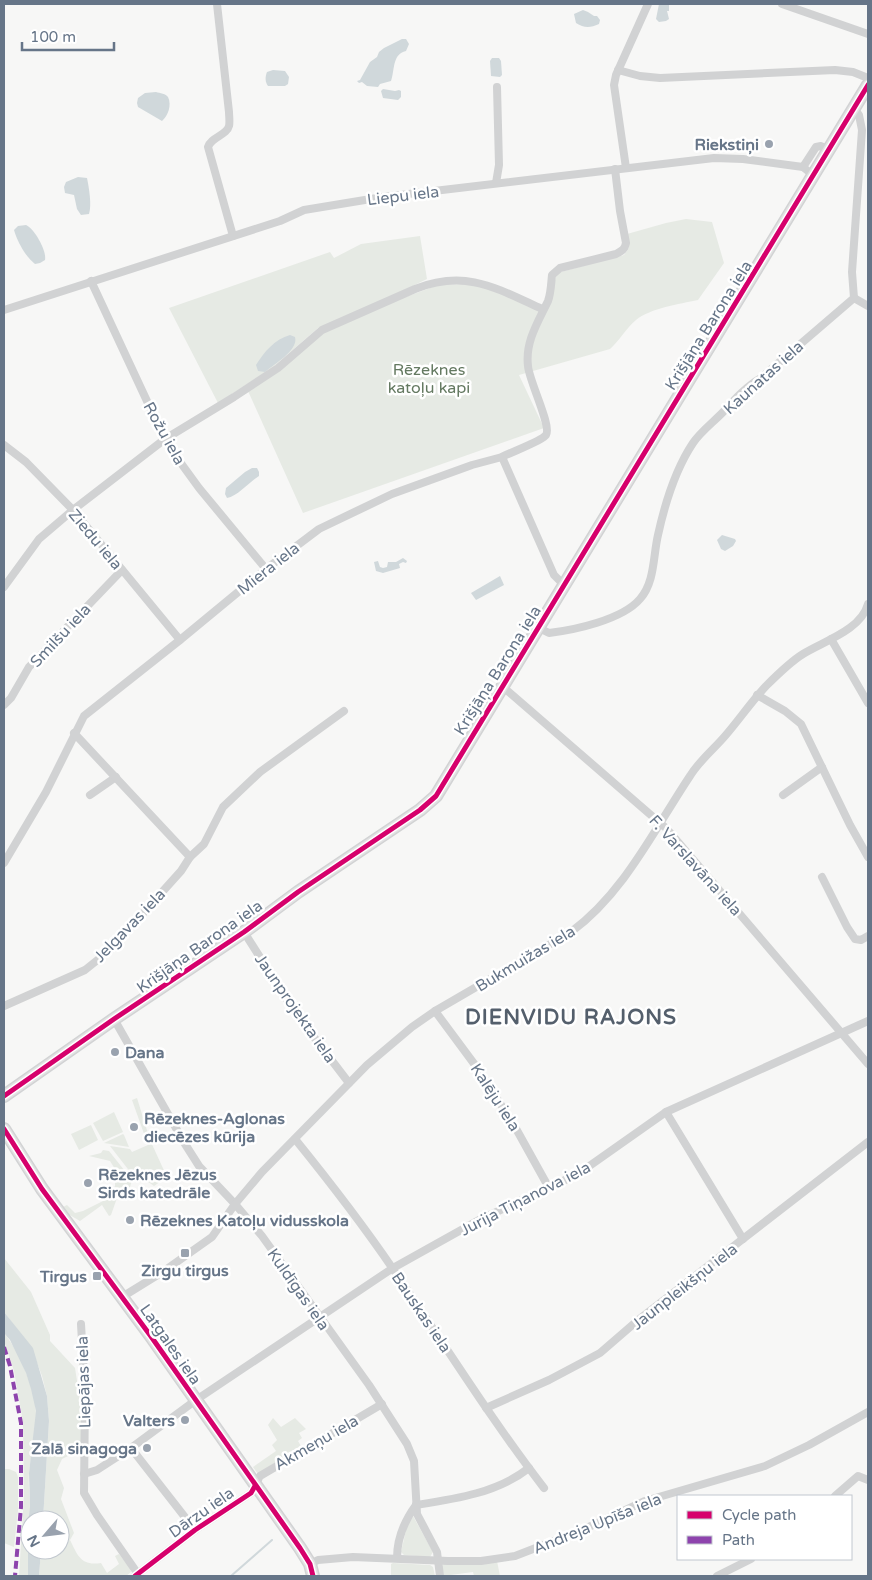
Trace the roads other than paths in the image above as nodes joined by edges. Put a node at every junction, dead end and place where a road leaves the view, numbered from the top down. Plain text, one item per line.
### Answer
1 (217, 4) edge
2 (648, 4) edge
3 (782, 4) edge
4 (868, 34) edge
5 (618, 70) junction
6 (868, 78) edge
7 (868, 85) edge
8 (497, 87) dead end
9 (854, 108) junction
10 (829, 150) junction
11 (803, 167) junction
12 (626, 168) junction
13 (615, 169) junction
14 (814, 176) junction
15 (496, 183) junction
16 (233, 236) junction
17 (91, 281) junction
18 (854, 298) junction
19 (868, 306) edge
20 (542, 309) junction
21 (4, 310) edge
22 (165, 439) junction
23 (4, 445) edge
24 (502, 457) junction
25 (73, 510) junction
26 (266, 569) junction
27 (122, 570) junction
28 (563, 584) junction
29 (4, 587) edge
30 (868, 609) edge
31 (539, 628) junction
32 (831, 639) junction
33 (180, 640) junction
34 (502, 686) junction
35 (757, 696) junction
36 (868, 703) edge
37 (4, 705) edge
38 (344, 711) dead end
39 (74, 733) junction
40 (822, 767) junction
41 (116, 777) junction
42 (90, 795) dead end
43 (783, 795) dead end
44 (661, 823) junction
45 (190, 857) junction
46 (868, 857) edge
47 (4, 863) edge
48 (822, 878) dead end
49 (244, 932) junction
50 (868, 936) edge
51 (4, 1006) edge
52 (435, 1011) junction
53 (114, 1019) junction
54 (868, 1021) edge
55 (841, 1032) junction
56 (868, 1064) edge
57 (350, 1083) junction
58 (4, 1096) edge
59 (666, 1112) junction
60 (4, 1129) edge
61 (295, 1139) junction
62 (868, 1142) edge
63 (549, 1188) junction
64 (236, 1204) junction
65 (743, 1239) junction
66 (393, 1268) junction
67 (122, 1297) junction
68 (319, 1317) junction
69 (81, 1324) dead end
70 (196, 1400) junction
71 (382, 1404) junction
72 (486, 1408) junction
73 (868, 1412) edge
74 (131, 1448) junction
75 (529, 1468) junction
76 (84, 1474) junction
77 (868, 1480) edge
78 (255, 1486) junction
79 (544, 1488) dead end
80 (836, 1495) edge
81 (416, 1505) junction
82 (195, 1530) junction
83 (396, 1558) junction
84 (749, 1560) edge
85 (438, 1561) junction
86 (310, 1564) junction
87 (137, 1575) edge
88 (313, 1576) edge
89 (440, 1576) edge
90 (717, 1576) edge

1 - 16 street
2 - 5 street
3 - 4 street
5 - 6 street
5 - 12 street
7 - 9 main road, Krišjāņa Barona iela
8 - 15 street
9 - 10 main road, Krišjāņa Barona iela
9 - 18 street
10 - 11 street
10 - 14 main road, Krišjāņa Barona iela
11 - 12 street, Liepu iela
11 - 14 street
12 - 13 street, Liepu iela
13 - 15 street, Liepu iela
13 - 20 street, Miera iela
14 - 28 main road, Krišjāņa Barona iela
15 - 16 street, Liepu iela
16 - 17 street, Liepu iela
17 - 21 street, Liepu iela
17 - 22 street, Rožu iela
18 - 19 street
18 - 31 street, Kaunatas iela
20 - 22 street
20 - 24 street, Miera iela
22 - 25 street
22 - 26 street, Rožu iela
23 - 25 street, Ziedu iela
24 - 26 street, Miera iela
24 - 28 street
25 - 27 street, Ziedu iela
25 - 29 street
26 - 33 street, Miera iela
27 - 33 street, Ziedu iela
27 - 37 street, Smilšu iela
28 - 31 main road, Krišjāņa Barona iela
30 - 32 street, Bukmuižas iela
31 - 34 main road, Krišjāņa Barona iela
32 - 35 street, Bukmuižas iela
32 - 36 street
33 - 39 street, Miera iela
34 - 44 street, F. Varslavāna iela
34 - 49 main road, Krišjāņa Barona iela
35 - 40 street
35 - 44 street, Bukmuižas iela
38 - 45 street, Jelgavas iela
39 - 41 street
39 - 47 street, Miera iela
40 - 43 street
40 - 46 street
41 - 42 street
41 - 45 street
44 - 52 street, Bukmuižas iela
44 - 55 street, F. Varslavāna iela
45 - 51 street, Jelgavas iela
48 - 50 street
49 - 53 main road, Krišjāņa Barona iela
49 - 57 street, Jaunprojekta iela
52 - 57 street, Bukmuižas iela
52 - 63 street, Kalēju iela
53 - 58 main road, Krišjāņa Barona iela
53 - 64 street, Kuldīgas iela
54 - 55 street, Jurija Tiņanova iela
55 - 56 street, F. Varslavāna iela
55 - 59 street, Jurija Tiņanova iela
57 - 61 street, Bukmuižas iela
59 - 63 street, Jurija Tiņanova iela
59 - 65 street
60 - 67 main road, Latgales iela
61 - 64 street, Bukmuižas iela
61 - 66 street, Bauskas iela
62 - 65 street, Jaunpleikšņu iela
63 - 66 street, Jurija Tiņanova iela
64 - 67 street, Bukmuižas iela
64 - 68 street, Kuldīgas iela
65 - 72 street, Jaunpleikšņu iela
66 - 68 street, Jurija Tiņanova iela
66 - 72 street, Bauskas iela
67 - 70 main road, Latgales iela
68 - 70 street, Jurija Tiņanova iela
68 - 71 street, Kuldīgas iela
69 - 76 street, Liepājas iela
70 - 74 street, Jurija Tiņanova iela
70 - 78 main road, Latgales iela
71 - 78 street, Akmeņu iela
71 - 81 street, Kuldīgas iela
72 - 75 street, Bauskas iela
73 - 85 street, Andreja Upīša iela
74 - 76 street, Jurija Tiņanova iela
74 - 82 street
75 - 79 street, Bauskas iela
75 - 81 street
76 - 87 street, Liepājas iela
77 - 80 street
78 - 82 street, Dārzu iela
78 - 86 main road, Latgales iela
81 - 83 street
81 - 85 street, Kuldīgas iela
82 - 87 street, Dārzu iela
83 - 85 street, Andreja Upīša iela
83 - 86 street, Andreja Upīša iela
84 - 90 street
85 - 89 street, Kuldīgas iela
86 - 88 main road, Latgales iela

